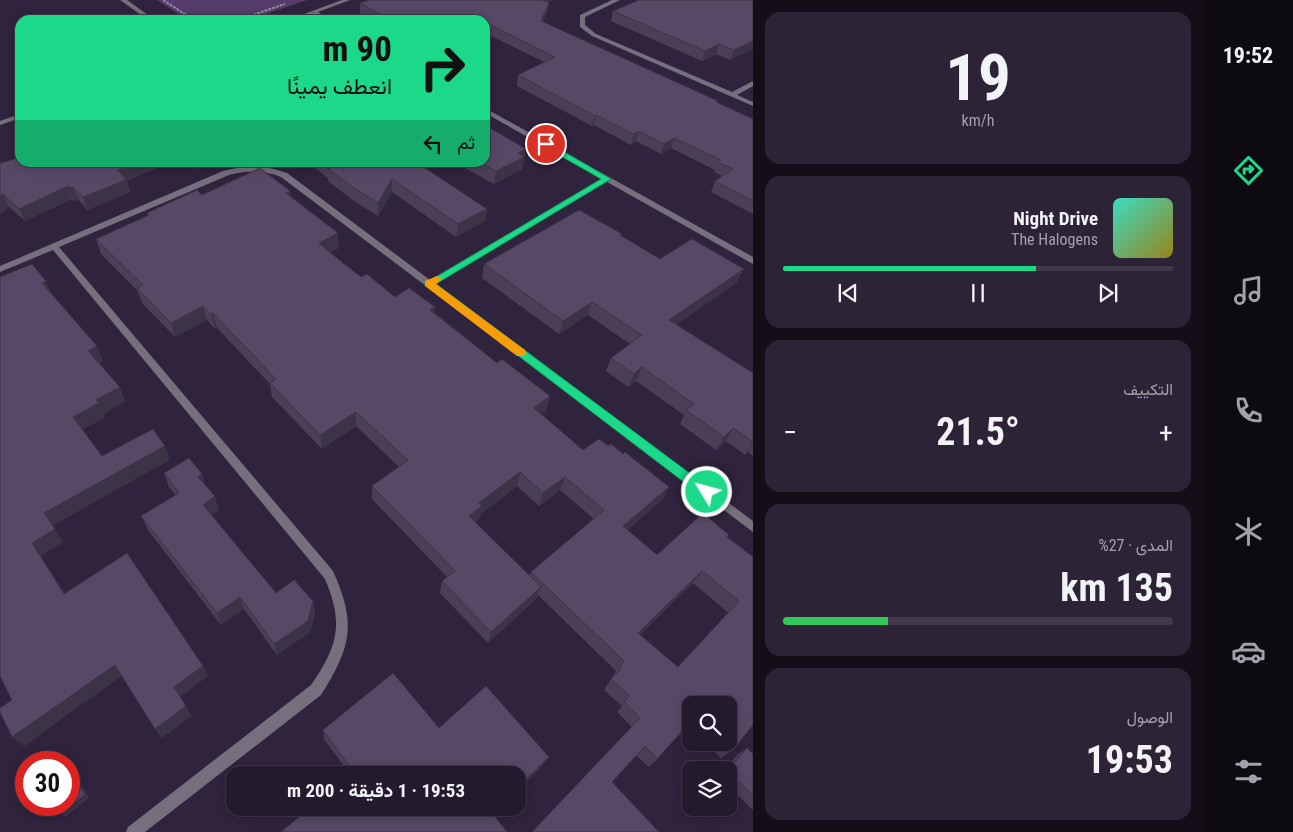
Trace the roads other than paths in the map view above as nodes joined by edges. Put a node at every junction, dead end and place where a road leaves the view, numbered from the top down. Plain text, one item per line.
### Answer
1 (122, 0) edge
2 (347, 0) edge
3 (617, 0) edge
4 (313, 12) junction
5 (144, 15) edge
6 (305, 15) edge
7 (318, 15) edge
8 (753, 83) edge
9 (732, 95) junction
10 (753, 104) edge
11 (490, 113) edge
12 (15, 118) edge
13 (0, 123) edge
14 (607, 179) junction
15 (54, 246) junction
16 (753, 261) edge
17 (0, 269) edge
18 (429, 284) junction
19 (753, 527) edge
20 (133, 832) edge

1 - 5 street
2 - 4 street
3 - 9 street
4 - 6 street
4 - 7 street
8 - 9 street
9 - 10 street
11 - 14 street
12 - 13 street
14 - 16 street
14 - 18 street
15 - 17 street
15 - 18 street
15 - 20 street
18 - 19 street

